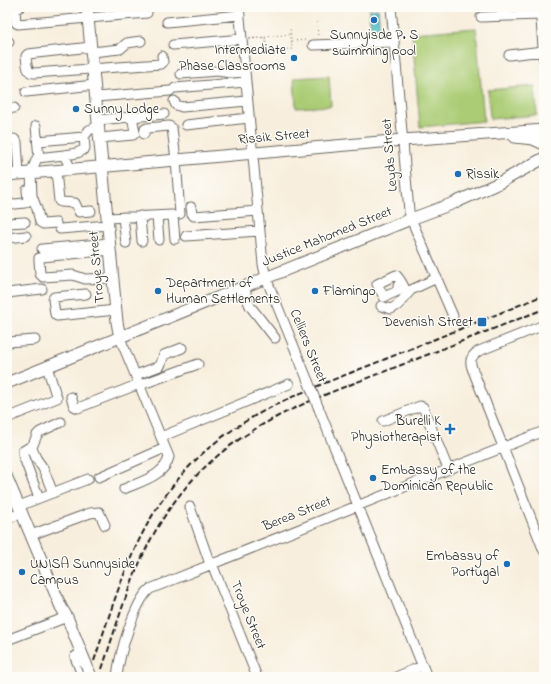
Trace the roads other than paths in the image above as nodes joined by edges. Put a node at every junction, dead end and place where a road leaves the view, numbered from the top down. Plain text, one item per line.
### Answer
1 (20, 7) edge
2 (88, 7) edge
3 (391, 7) edge
4 (540, 11) edge
5 (147, 13) dead end
6 (240, 14) edge
7 (481, 17) dead end
8 (88, 18) junction
9 (168, 24) dead end
10 (543, 33) edge
11 (242, 39) junction
12 (140, 41) dead end
13 (314, 41) road end
14 (394, 42) junction
15 (173, 45) dead end
16 (91, 50) junction
17 (509, 55) dead end
18 (162, 56) dead end
19 (544, 56) edge
20 (93, 70) junction
21 (245, 72) junction
22 (181, 74) dead end
23 (246, 82) junction
24 (95, 90) junction
25 (26, 92) dead end
26 (37, 94) dead end
27 (174, 101) dead end
28 (247, 101) junction
29 (164, 114) dead end
30 (249, 118) junction
31 (133, 120) dead end
32 (98, 123) junction
33 (186, 125) dead end
34 (36, 126) dead end
35 (544, 130) edge
36 (144, 134) dead end
37 (481, 134) junction
38 (84, 137) junction
39 (100, 138) junction
40 (7, 140) edge
41 (403, 140) junction
42 (38, 141) junction
43 (542, 145) edge
44 (252, 154) junction
45 (64, 155) junction
46 (39, 158) junction
47 (544, 158) edge
48 (176, 160) junction
49 (532, 165) junction
50 (544, 165) edge
51 (103, 167) junction
52 (71, 169) junction
53 (56, 171) junction
54 (25, 173) junction
55 (7, 175) edge
56 (15, 204) dead end
57 (191, 207) dead end
58 (91, 211) dead end
59 (258, 211) junction
60 (180, 214) dead end
61 (140, 216) junction
62 (157, 216) junction
63 (123, 217) junction
64 (411, 218) junction
65 (25, 222) dead end
66 (108, 222) junction
67 (7, 223) edge
68 (260, 231) junction
69 (26, 236) dead end
70 (186, 236) dead end
71 (7, 238) edge
72 (176, 239) dead end
73 (159, 240) dead end
74 (142, 241) dead end
75 (126, 242) dead end
76 (110, 247) junction
77 (42, 249) dead end
78 (113, 278) junction
79 (266, 278) junction
80 (437, 278) junction
81 (401, 282) dead end
82 (245, 286) junction
83 (42, 289) dead end
84 (7, 293) edge
85 (408, 293) junction
86 (86, 294) dead end
87 (381, 306) dead end
88 (116, 310) junction
89 (453, 316) dead end
90 (544, 325) edge
91 (120, 338) junction
92 (275, 338) dead end
93 (35, 340) dead end
94 (7, 342) edge
95 (182, 348) dead end
96 (198, 364) dead end
97 (47, 367) junction
98 (138, 382) junction
99 (7, 383) edge
100 (289, 384) dead end
101 (71, 396) dead end
102 (7, 418) edge
103 (383, 421) dead end
104 (61, 422) dead end
105 (544, 431) edge
106 (161, 437) junction
107 (31, 446) junction
108 (503, 447) junction
109 (165, 448) junction
110 (448, 469) junction
111 (99, 477) dead end
112 (7, 478) edge
113 (88, 479) dead end
114 (124, 489) dead end
115 (53, 493) junction
116 (39, 498) junction
117 (357, 505) junction
118 (190, 507) dead end
119 (20, 509) junction
120 (7, 519) edge
121 (105, 525) dead end
122 (31, 535) junction
123 (544, 551) edge
124 (211, 564) junction
125 (65, 617) junction
126 (7, 640) edge
127 (83, 665) junction
128 (422, 666) junction
129 (84, 677) edge
130 (91, 677) edge
131 (117, 677) edge
132 (257, 677) edge
133 (396, 677) edge
134 (426, 677) edge

1 - 8 street
2 - 8 main road, Troye Street
3 - 14 street, Leyds Street
4 - 7 street
4 - 10 street
5 - 8 street
6 - 9 street
6 - 11 street, Celliers Street
8 - 16 main road, Troye Street
10 - 19 street
11 - 15 street
11 - 21 street, Celliers Street
12 - 16 street
13 - 14 street
14 - 41 street, Leyds Street
16 - 20 main road, Troye Street
16 - 20 street
17 - 19 street
18 - 20 street
20 - 24 main road, Troye Street
21 - 22 street
21 - 23 street, Celliers Street
23 - 24 street
23 - 28 street, Celliers Street
24 - 25 street
24 - 26 street
24 - 32 main road, Troye Street
27 - 28 street
28 - 30 street, Celliers Street
29 - 32 street
30 - 33 street
30 - 44 street, Celliers Street
31 - 39 street
32 - 38 street
32 - 39 main road, Troye Street
34 - 42 street
35 - 37 main road, Rissik Street
36 - 48 street
37 - 41 main road, Rissik Street
37 - 43 main road
38 - 42 street
38 - 45 street
39 - 51 main road, Troye Street
40 - 54 street
41 - 44 main road, Rissik Street
41 - 64 street, Leyds Street
42 - 46 street
44 - 48 main road, Rissik Street
44 - 59 street, Celliers Street
45 - 46 street
45 - 52 street
46 - 54 street
47 - 49 main road, Justice Mahomed Street
48 - 51 main road, Rissik Street
48 - 60 street
49 - 50 main road
49 - 64 main road, Justice Mahomed Street
51 - 52 main road, Rissik Street
51 - 66 main road, Troye Street
52 - 53 main road, Rissik Street
53 - 54 main road, Rissik Street
53 - 58 street
54 - 55 main road, Rissik Street
54 - 56 street
54 - 66 street
57 - 59 street
59 - 68 street, Celliers Street
61 - 62 street
61 - 63 street
61 - 74 street
62 - 72 street
62 - 73 street
63 - 66 street
63 - 75 street
64 - 79 main road, Justice Mahomed Street
64 - 80 street, Leyds Street
65 - 67 street
66 - 76 main road, Troye Street
68 - 70 street
68 - 79 street, Celliers Street
69 - 71 street
76 - 77 street
76 - 78 main road, Troye Street
76 - 78 street
78 - 88 main road, Troye Street
79 - 82 main road, Justice Mahomed Street
79 - 117 street, Celliers Street, bridge
80 - 85 street
80 - 89 street, Leyds Street
81 - 85 street
82 - 91 main road, Justice Mahomed Street
82 - 92 street
83 - 84 street
85 - 87 street
86 - 88 street
88 - 91 main road, Troye Street
90 - 108 street
91 - 97 main road, Justice Mahomed Street
91 - 98 street, Troye Street
93 - 94 street
95 - 98 street
96 - 98 street
97 - 99 main road, Justice Mahomed Street
97 - 102 street
98 - 101 street
98 - 106 street, Troye Street
100 - 106 street
103 - 110 street
104 - 107 street
105 - 108 street, Berea Street
106 - 109 street, Troye Street
107 - 115 street
107 - 116 street
108 - 110 street, Berea Street
108 - 123 street
109 - 111 street
109 - 114 street, Troye Street
110 - 117 street, Berea Street
112 - 119 main road
113 - 115 street
115 - 116 street
116 - 119 street
117 - 124 street, Berea Street
117 - 128 street, Celliers Street
118 - 124 street, Troye Street
119 - 120 street
119 - 122 main road
121 - 122 street
122 - 125 main road
124 - 131 street, Berea Street
124 - 132 street, Troye Street
125 - 126 street
125 - 127 main road
127 - 129 main road
127 - 130 main road, bridge
128 - 133 street
128 - 134 street, Celliers Street

